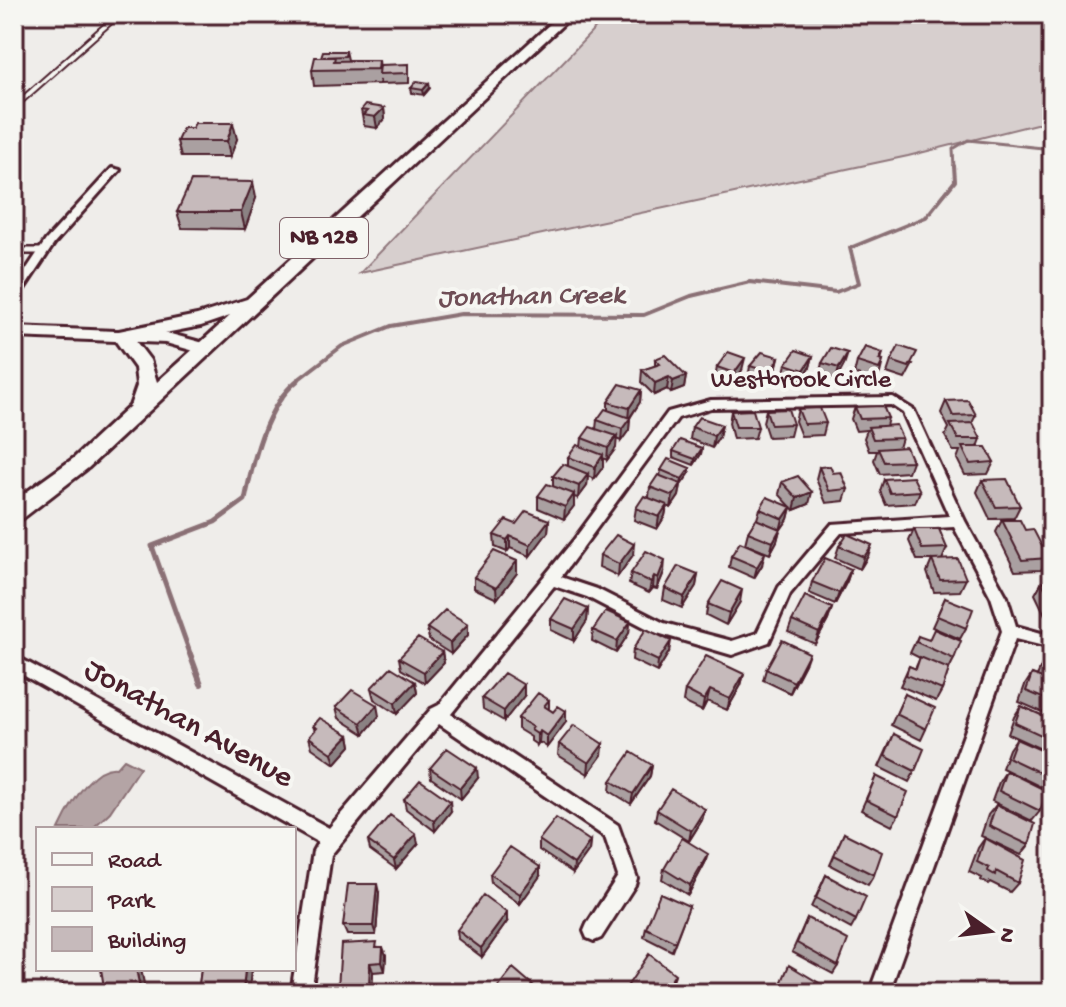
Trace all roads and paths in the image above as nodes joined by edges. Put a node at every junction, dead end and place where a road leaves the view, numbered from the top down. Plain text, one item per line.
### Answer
1 (119, 14) edge
2 (568, 14) edge
3 (14, 107) edge
4 (115, 170) dead end
5 (14, 251) edge
6 (44, 251) junction
7 (14, 296) edge
8 (260, 298) junction
9 (14, 332) edge
10 (121, 336) junction
11 (205, 349) junction
12 (139, 410) junction
13 (14, 513) edge
14 (958, 521) junction
15 (550, 579) junction
16 (1010, 631) junction
17 (1052, 642) edge
18 (14, 662) edge
19 (437, 714) junction
20 (333, 840) junction
21 (594, 931) dead end
22 (301, 993) edge
23 (879, 993) edge

1 - 3 lane
2 - 8 main road, NB 128
4 - 6 street
5 - 6 lane
6 - 7 street
8 - 10 main road
8 - 11 main road, NB 128
9 - 10 street
10 - 11 street
10 - 12 main road
11 - 12 main road, NB 128
12 - 13 main road, NB 128
14 - 15 street
14 - 15 street, Westbrook Circle
14 - 16 street, Westbrook Circle
15 - 19 street, Westbrook Circle
16 - 17 street
16 - 23 street
18 - 20 street, Jonathan Avenue
19 - 20 street, Westbrook Circle
19 - 21 street
20 - 22 street, Westbrook Circle

